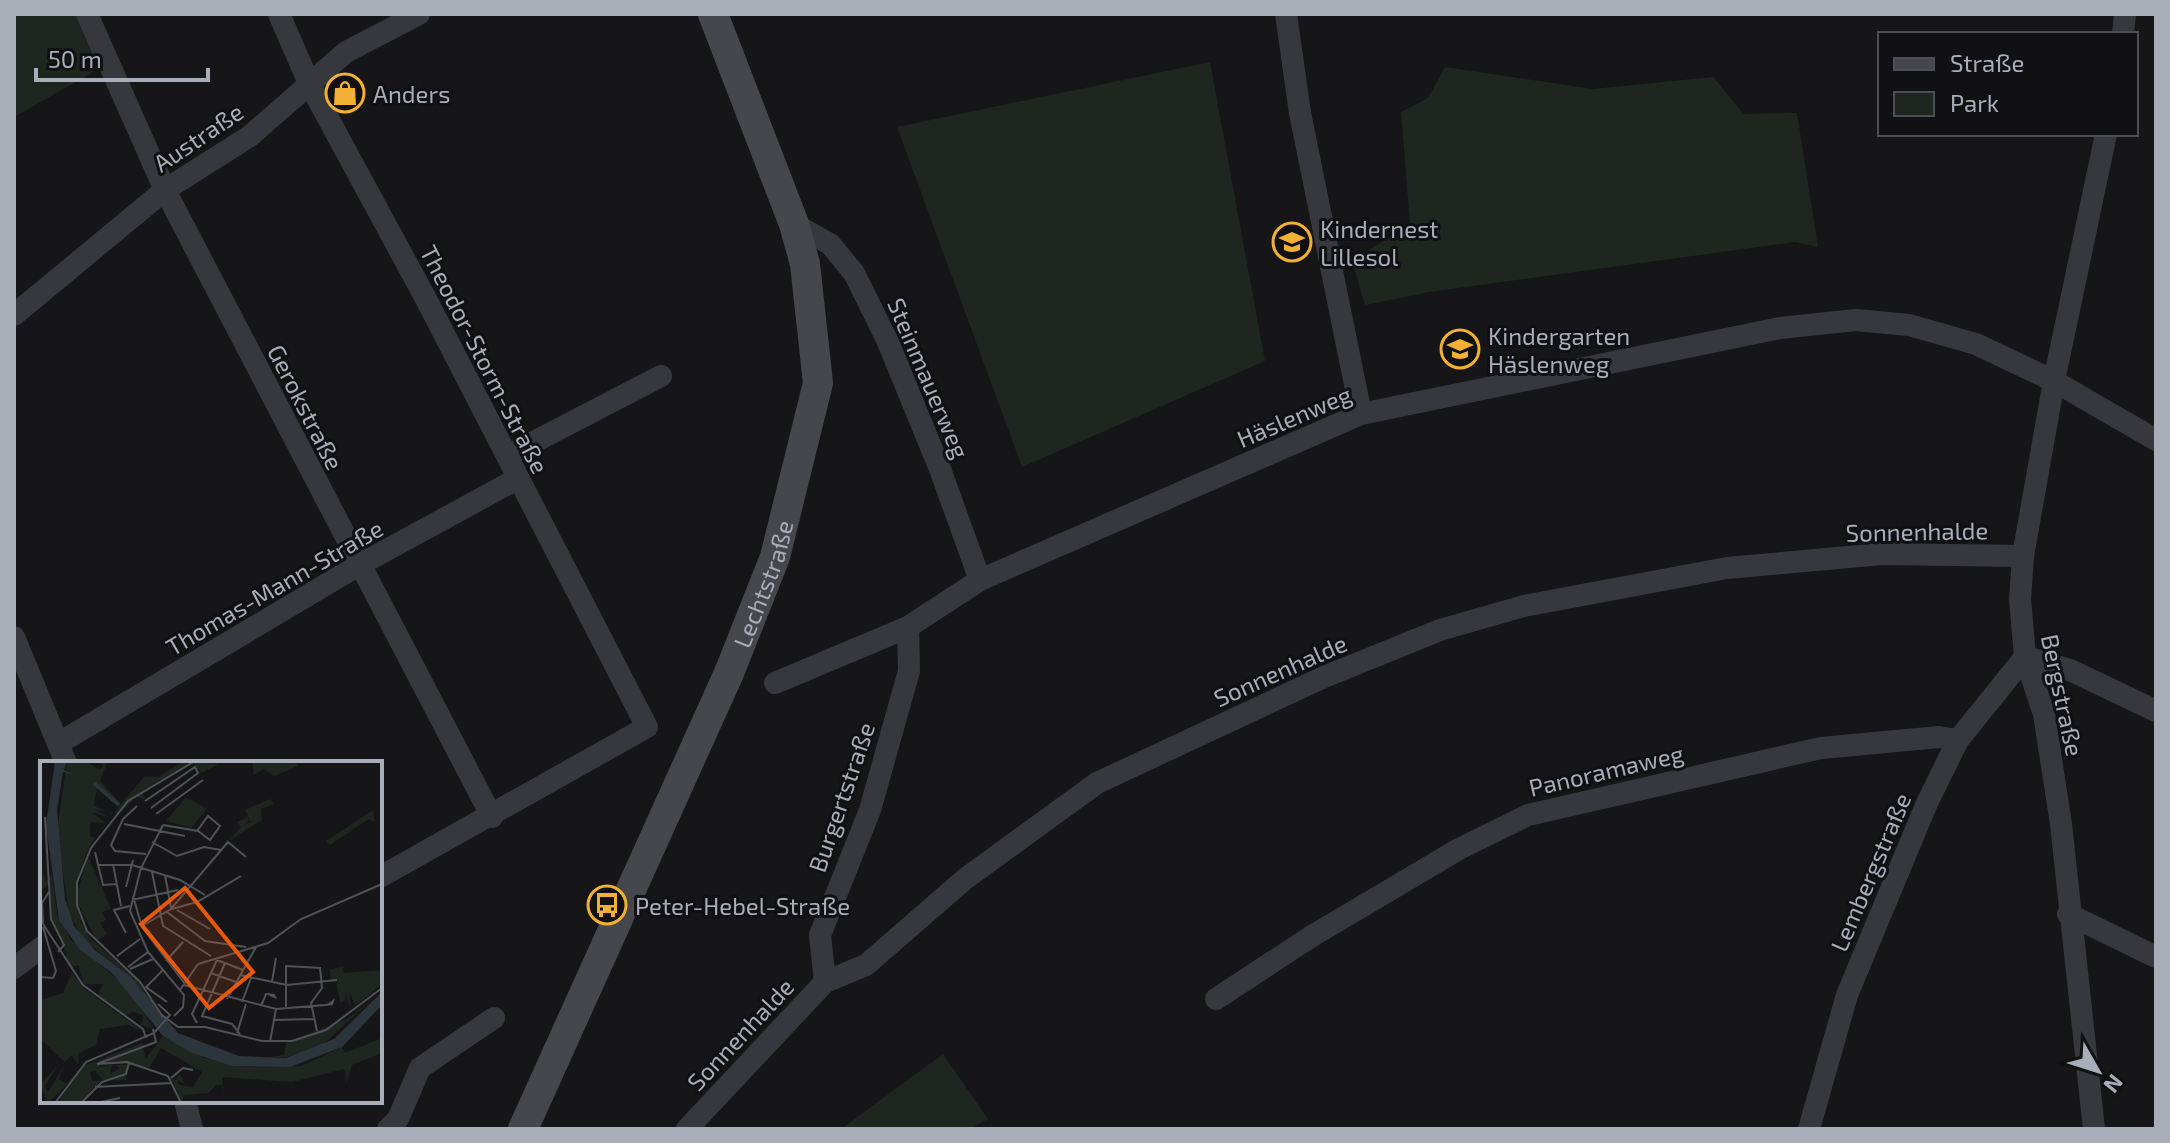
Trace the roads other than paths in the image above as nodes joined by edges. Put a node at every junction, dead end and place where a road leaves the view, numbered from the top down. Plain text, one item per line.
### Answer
1 (87, 14) edge
2 (279, 14) edge
3 (419, 14) edge
4 (713, 14) edge
5 (1286, 14) edge
6 (309, 83) junction
7 (2106, 136) edge
8 (165, 190) junction
9 (794, 224) junction
10 (14, 315) edge
11 (661, 376) dead end
12 (2054, 381) junction
13 (1361, 414) junction
14 (2156, 440) edge
15 (507, 456) junction
16 (517, 479) junction
17 (2023, 556) junction
18 (359, 565) junction
19 (980, 580) junction
20 (908, 627) junction
21 (14, 637) edge
22 (2025, 657) junction
23 (775, 683) dead end
24 (2156, 711) edge
25 (1958, 740) junction
26 (63, 753) edge
27 (492, 817) junction
28 (382, 876) edge
29 (2068, 914) junction
30 (40, 948) edge
31 (2156, 957) edge
32 (14, 968) edge
33 (825, 982) junction
34 (1216, 999) dead end
35 (494, 1018) dead end
36 (186, 1103) edge
37 (192, 1129) edge
38 (388, 1129) edge
39 (523, 1129) edge
40 (687, 1129) edge
41 (1809, 1129) edge
42 (2094, 1129) edge

1 - 8 street, Gerokstraße
2 - 6 street, Theodor-Storm-Straße
3 - 6 street, Austraße
4 - 9 street, Lechtstraße
5 - 13 street
6 - 8 street, Austraße
6 - 15 street, Theodor-Storm-Straße
7 - 12 street, Bergstraße
8 - 10 street, Austraße
8 - 18 street, Gerokstraße
9 - 19 street, Steinmauerweg
9 - 39 street, Lechtstraße
11 - 15 street
12 - 13 street, Häslenweg
12 - 14 street, Häslenweg
12 - 17 street, Bergstraße
13 - 19 street, Häslenweg
15 - 16 street, Theodor-Storm-Straße
16 - 18 street, Thomas-Mann-Straße
16 - 27 street, Theodor-Storm-Straße
17 - 22 street, Bergstraße
17 - 33 street, Sonnenhalde
18 - 26 street, Thomas-Mann-Straße
18 - 27 street, Gerokstraße
19 - 20 street, Häslenweg
20 - 23 street, Häslenweg
20 - 33 street, Burgertstraße
21 - 26 street
22 - 24 street
22 - 25 street, Lembergstraße
22 - 29 street, Bergstraße
25 - 34 street, Panoramaweg
25 - 41 street, Lembergstraße
27 - 28 street
29 - 31 street
29 - 42 street, Bergstraße
30 - 32 street
33 - 40 street, Sonnenhalde
35 - 38 street
36 - 37 street

